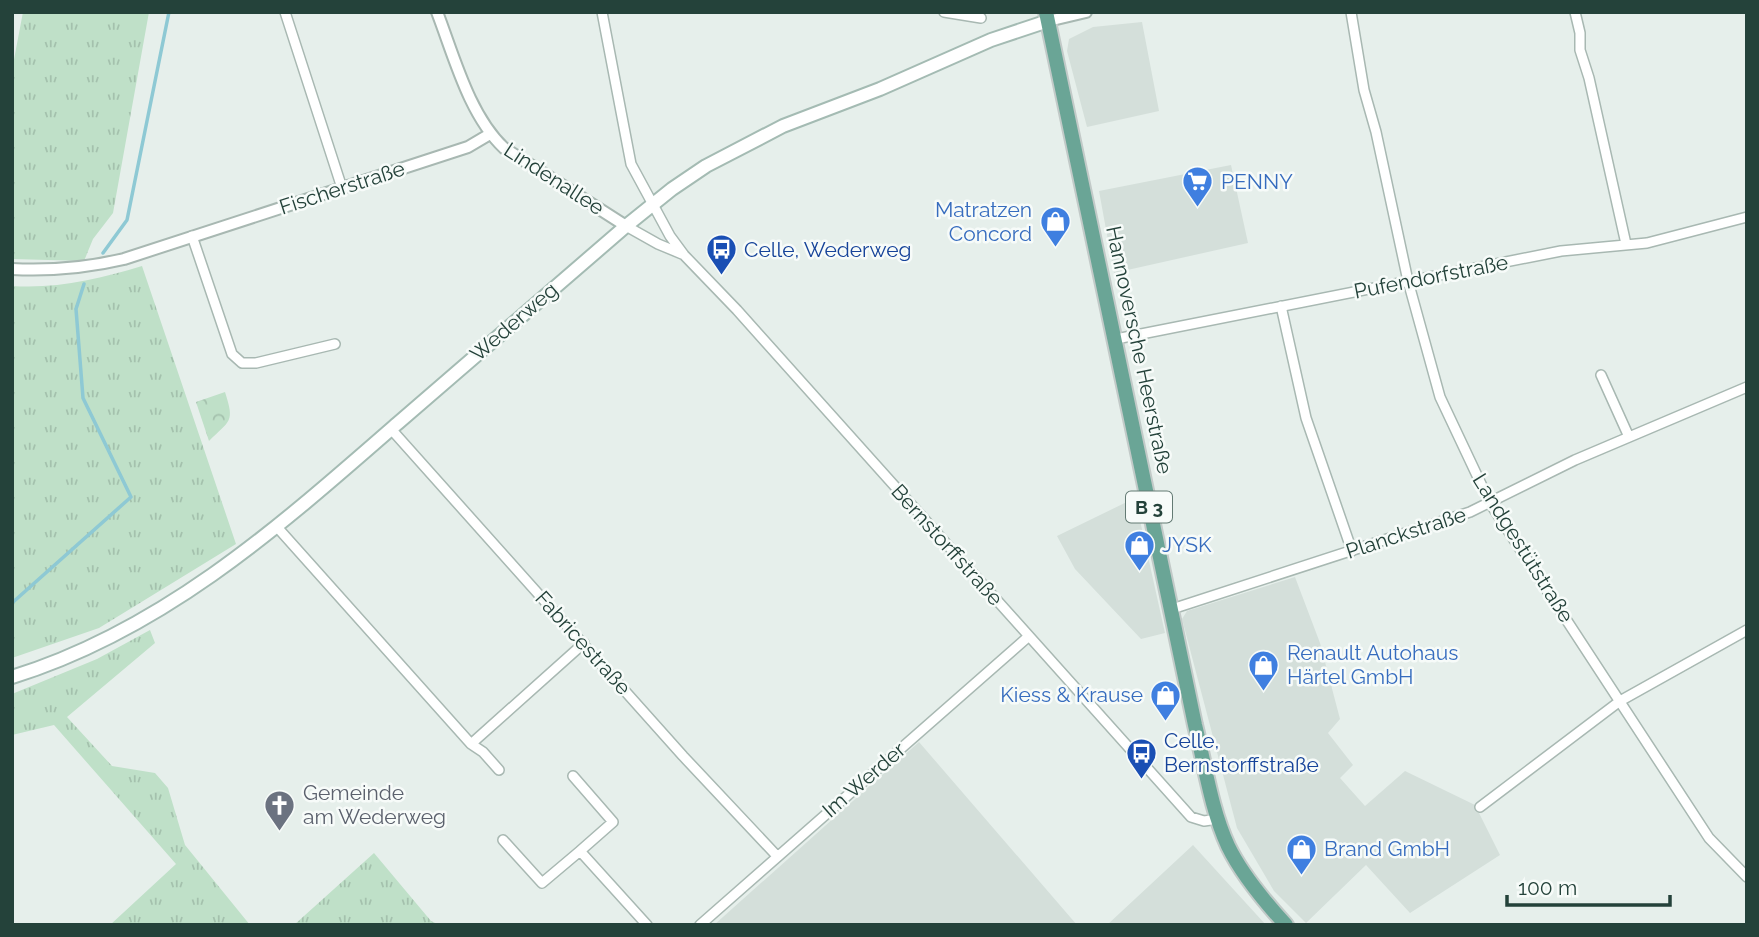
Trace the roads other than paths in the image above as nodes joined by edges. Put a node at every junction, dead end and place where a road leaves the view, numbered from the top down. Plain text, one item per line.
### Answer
1 (285, 12) edge
2 (437, 12) edge
3 (602, 12) edge
4 (944, 12) edge
5 (1086, 12) edge
6 (1351, 12) edge
7 (1575, 12) edge
8 (1047, 17) edge
9 (981, 18) dead end
10 (490, 134) junction
11 (342, 188) junction
12 (652, 205) junction
13 (1747, 217) edge
14 (626, 226) junction
15 (192, 236) junction
16 (1626, 244) junction
17 (684, 255) junction
18 (12, 269) edge
19 (1408, 281) junction
20 (1281, 306) junction
21 (1116, 340) junction
22 (335, 344) dead end
23 (1601, 375) dead end
24 (1747, 387) edge
25 (391, 429) junction
26 (1629, 437) junction
27 (1490, 503) junction
28 (277, 527) junction
29 (1352, 551) junction
30 (1172, 609) junction
31 (1747, 631) edge
32 (1029, 636) junction
33 (584, 643) junction
34 (12, 677) edge
35 (1620, 701) junction
36 (471, 744) junction
37 (499, 770) dead end
38 (573, 776) dead end
39 (1480, 807) dead end
40 (1218, 819) junction
41 (503, 840) dead end
42 (580, 851) junction
43 (778, 856) junction
44 (1747, 877) edge
45 (647, 925) edge
46 (700, 925) edge
47 (1286, 925) edge

1 - 11 street
2 - 10 street, Lindenallee
3 - 12 street, Bernstorffstraße
4 - 9 street
5 - 8 street
6 - 19 street, Landgestütstraße
7 - 16 street
8 - 12 main road, Wederweg
8 - 21 main road, Hannoversche Heerstraße / B 3
10 - 11 street, Fischerstraße
10 - 14 street, Lindenallee
11 - 15 street, Fischerstraße
12 - 14 main road, Wederweg
12 - 17 street, Bernstorffstraße
13 - 16 street, Pufendorfstraße
14 - 17 street, Bernstorffstraße
14 - 25 main road, Wederweg
15 - 18 street, Fischerstraße
15 - 22 street
16 - 19 street, Pufendorfstraße
17 - 32 street, Bernstorffstraße
19 - 20 street, Pufendorfstraße
19 - 27 street, Landgestütstraße
20 - 21 street, Pufendorfstraße
20 - 29 street
21 - 30 main road, Hannoversche Heerstraße / B 3
23 - 26 street
24 - 26 street, Planckstraße
25 - 28 main road, Wederweg
25 - 33 street, Fabricestraße
26 - 27 street, Planckstraße
27 - 29 street, Planckstraße
27 - 35 street, Landgestütstraße
28 - 34 main road, Wederweg
28 - 36 street
29 - 30 street, Planckstraße
30 - 40 main road, Hannoversche Heerstraße / B 3
31 - 35 street
32 - 40 street, Bernstorffstraße
32 - 43 street, Im Werder
33 - 36 street
33 - 43 street, Fabricestraße
35 - 39 street
35 - 44 street, Landgestütstraße
36 - 37 street
38 - 42 street
40 - 47 main road, B 3
41 - 42 street
42 - 45 street
43 - 46 street, Im Werder

